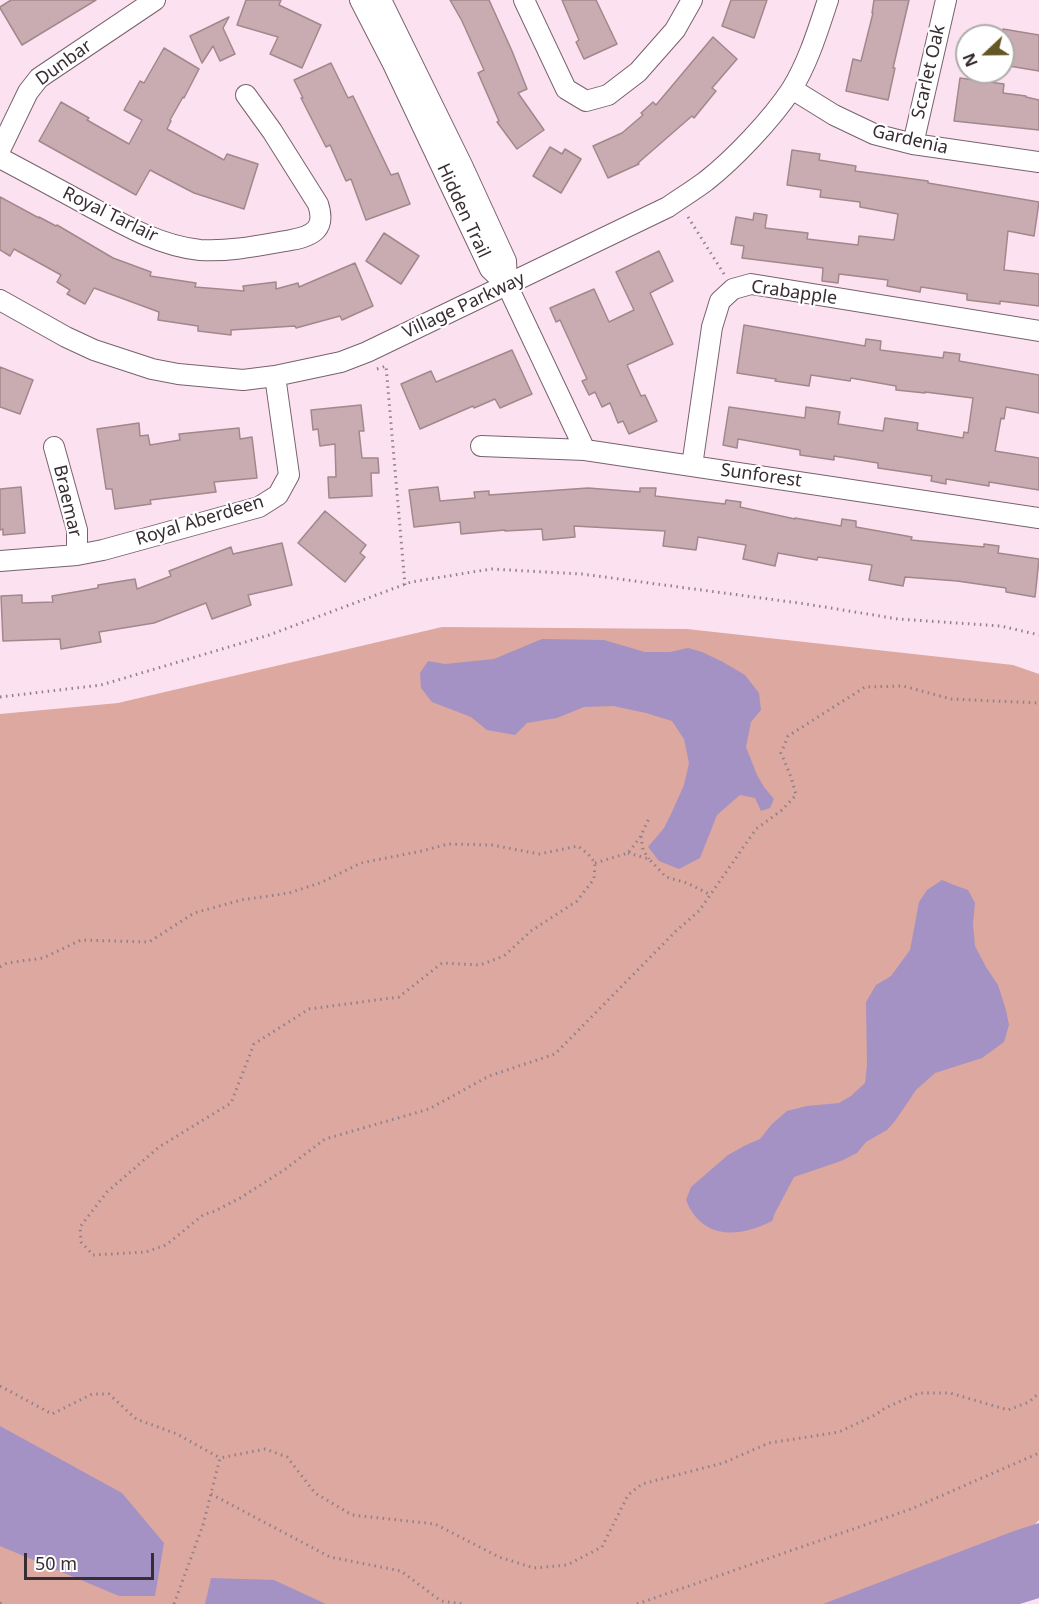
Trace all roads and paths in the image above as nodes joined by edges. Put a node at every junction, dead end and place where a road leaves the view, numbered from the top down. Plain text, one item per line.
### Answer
1 (155, 0) edge
2 (360, 0) edge
3 (381, 0) edge
4 (524, 0) edge
5 (692, 0) edge
6 (828, 0) edge
7 (946, 0) edge
8 (792, 89) junction
9 (246, 94) dead end
10 (913, 144) junction
11 (0, 150) edge
12 (0, 158) edge
13 (1039, 162) edge
14 (688, 217) dead end
15 (507, 285) junction
16 (733, 289) junction
17 (0, 300) edge
18 (1039, 331) edge
19 (367, 352) junction
20 (275, 376) junction
21 (481, 446) dead end
22 (54, 447) dead end
23 (585, 450) junction
24 (692, 466) junction
25 (1039, 518) edge
26 (77, 555) junction
27 (0, 561) edge
28 (405, 585) junction
29 (1039, 635) edge
30 (0, 698) edge
31 (1039, 703) edge
32 (648, 818) dead end
33 (641, 836) junction
34 (628, 853) junction
35 (649, 859) junction
36 (596, 863) junction
37 (711, 895) junction
38 (0, 967) edge
39 (0, 1386) edge
40 (1039, 1393) edge
41 (1039, 1453) edge
42 (220, 1458) junction
43 (211, 1494) junction
44 (174, 1604) edge
45 (463, 1604) edge
46 (637, 1604) edge

1 - 11 street, Dunbar
2 - 15 street, Hidden Trail
3 - 15 street
4 - 5 street
6 - 8 street, Village Parkway
7 - 10 street, Scarlet Oak
8 - 10 street, Gardenia
8 - 15 street, Village Parkway
9 - 12 street, Royal Tarlair
10 - 13 street, Gardenia
14 - 16 path
15 - 19 street, Village Parkway
15 - 23 street, Hidden Trail
16 - 18 street, Crabapple
16 - 24 street, Crabapple
17 - 20 street, Village Parkway
19 - 20 street, Village Parkway
19 - 28 path
20 - 26 street, Royal Aberdeen
21 - 23 street, Sunforest
22 - 26 street, Braemar
23 - 24 street, Sunforest
24 - 25 street, Sunforest
26 - 27 street, Royal Aberdeen
28 - 29 path
28 - 30 path
31 - 37 path
32 - 33 path
33 - 34 path
33 - 35 path
34 - 35 path
34 - 36 path
35 - 37 path
36 - 37 path
36 - 38 path
39 - 42 path
40 - 42 path
41 - 46 path
42 - 43 path
43 - 44 path
43 - 45 path

